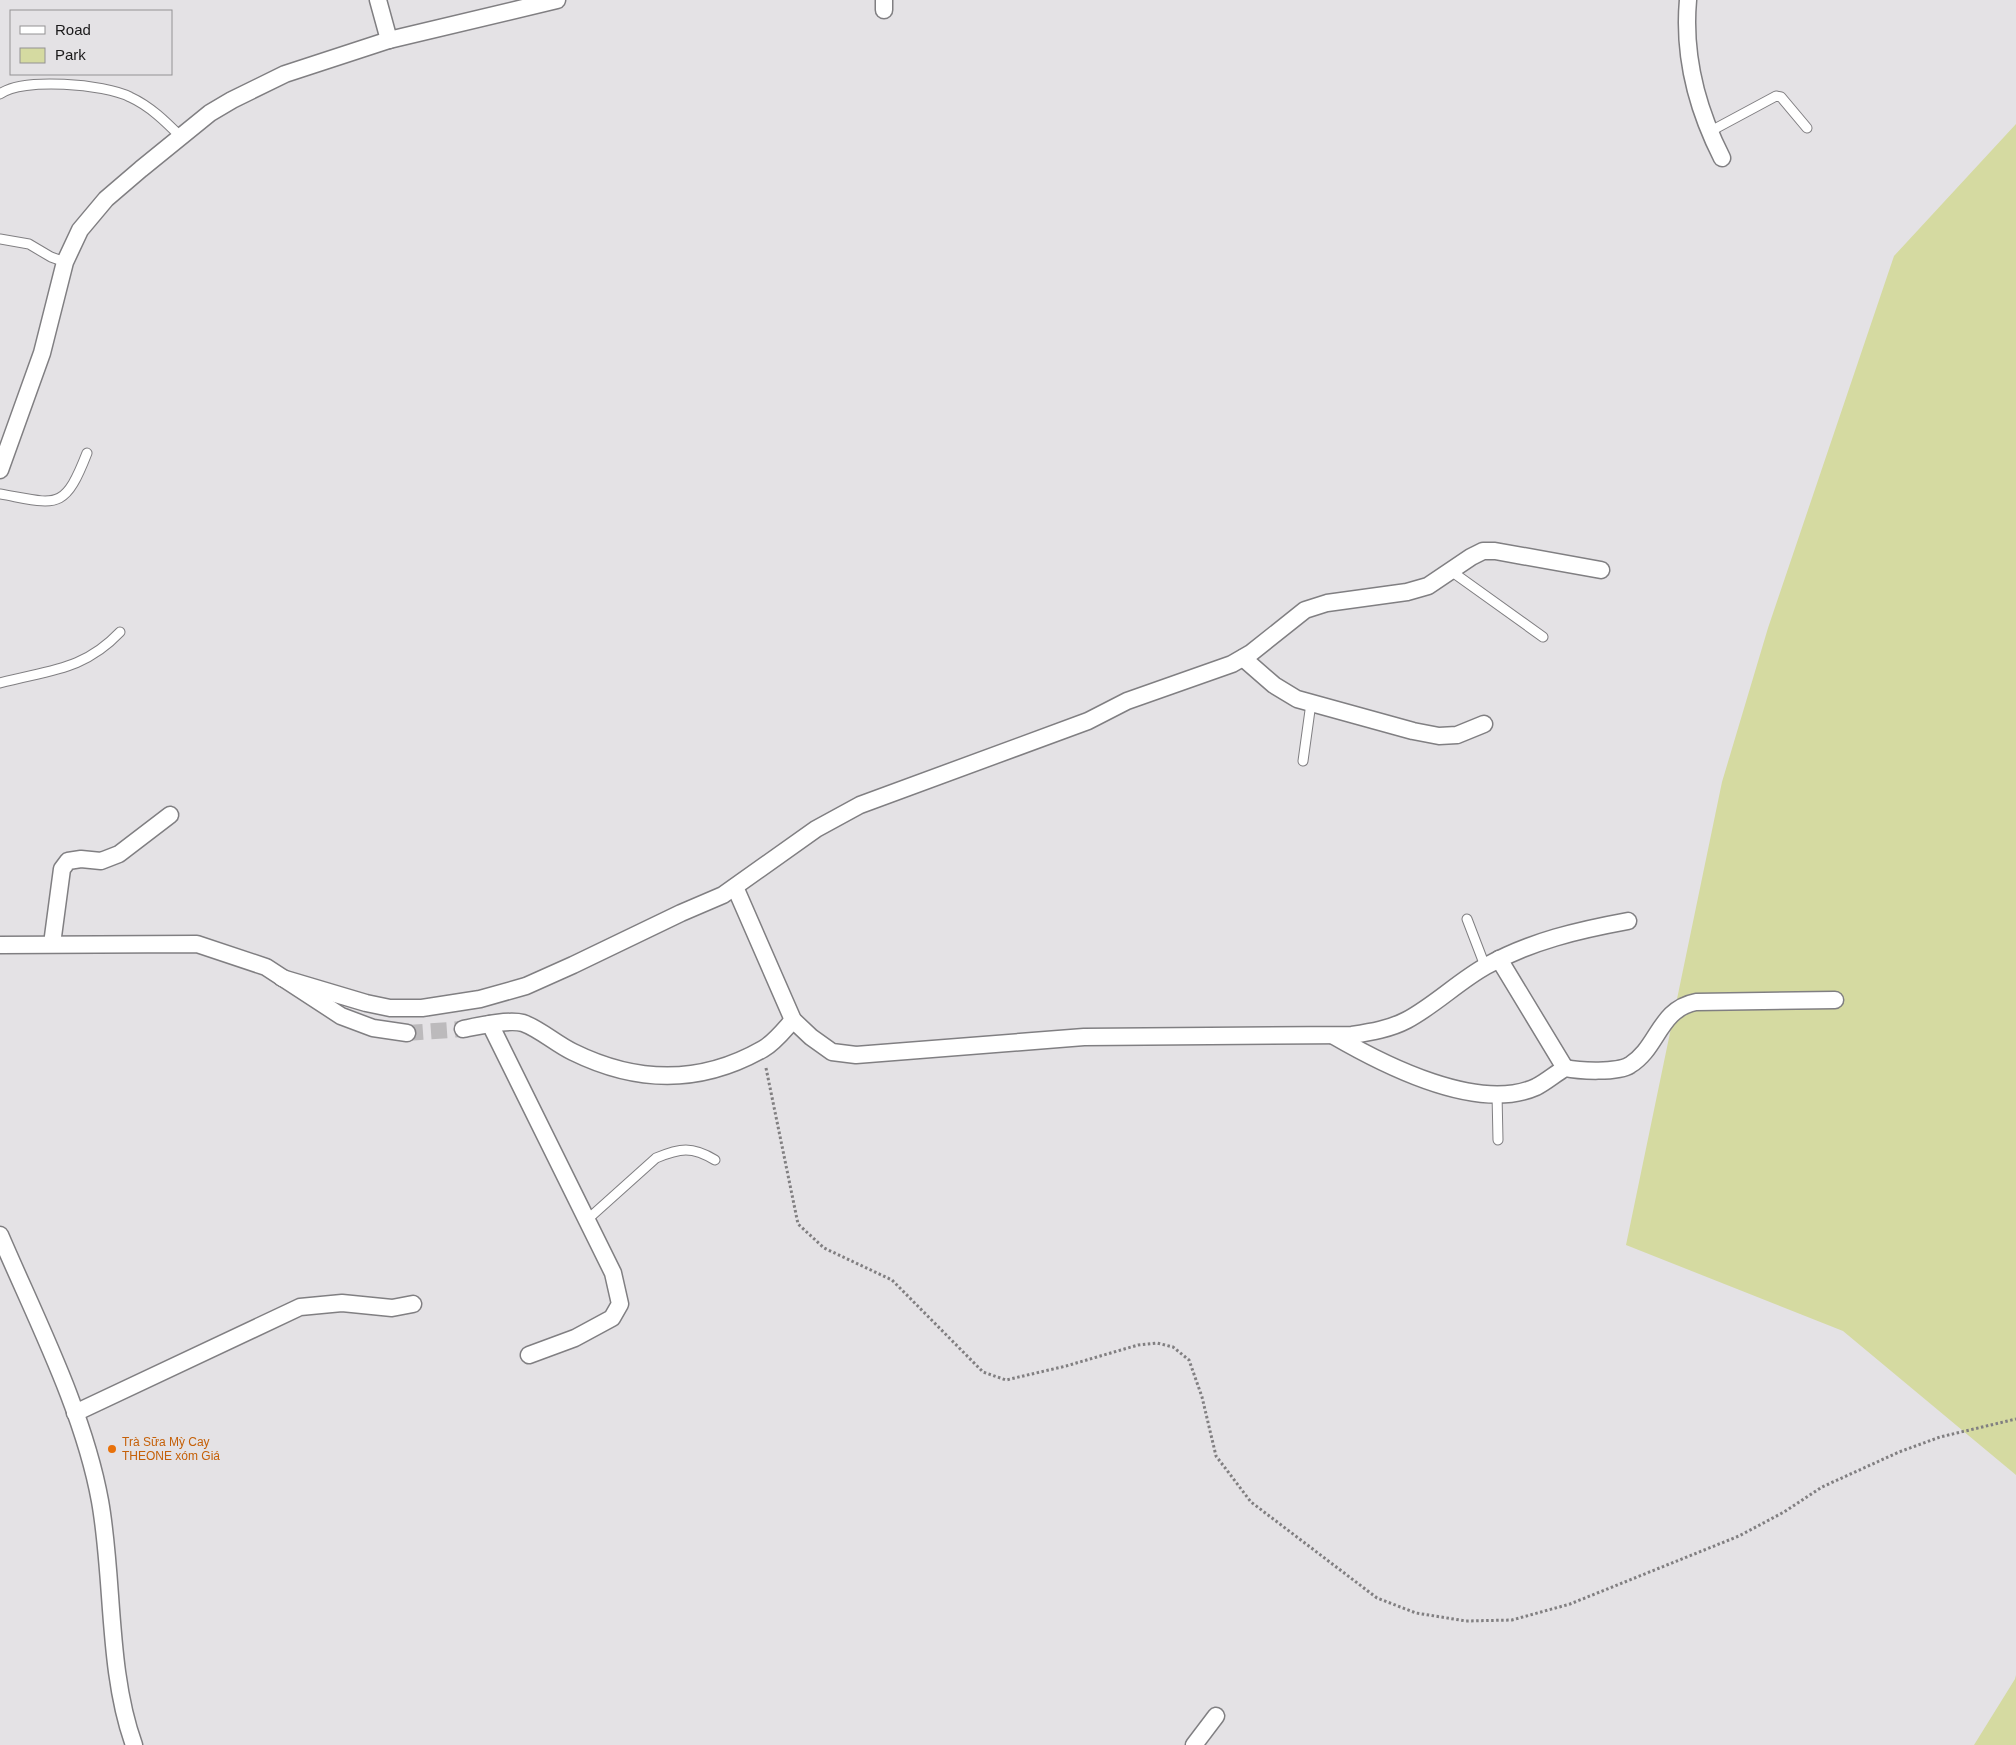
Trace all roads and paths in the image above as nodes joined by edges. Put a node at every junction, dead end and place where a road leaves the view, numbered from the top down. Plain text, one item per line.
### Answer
1 (378, 0) edge
2 (557, 0) edge
3 (1688, 0) edge
4 (389, 40) junction
5 (0, 94) edge
6 (1807, 128) dead end
7 (1709, 132) junction
8 (182, 137) junction
9 (1722, 158) dead end
10 (0, 239) edge
11 (65, 262) junction
12 (87, 454) dead end
13 (0, 470) edge
14 (0, 494) edge
15 (1601, 570) dead end
16 (1451, 571) junction
17 (120, 632) dead end
18 (1543, 637) dead end
19 (1243, 658) junction
20 (0, 683) edge
21 (1311, 703) junction
22 (1484, 724) dead end
23 (1303, 761) dead end
24 (170, 815) dead end
25 (735, 887) junction
26 (1467, 919) dead end
27 (1628, 921) dead end
28 (52, 944) junction
29 (0, 945) edge
30 (1492, 963) junction
31 (282, 978) junction
32 (1835, 1000) dead end
33 (793, 1020) junction
34 (490, 1024) junction
35 (462, 1029) tunnel mouth
36 (407, 1033) tunnel mouth
37 (1332, 1035) junction
38 (762, 1049) junction
39 (1565, 1068) junction
40 (1497, 1094) junction
41 (1498, 1140) dead end
42 (715, 1160) dead end
43 (588, 1219) junction
44 (0, 1235) edge
45 (413, 1304) dead end
46 (529, 1355) dead end
47 (75, 1413) junction
48 (2016, 1419) edge
49 (1216, 1716) dead end
50 (134, 1745) edge
51 (1194, 1745) edge

1 - 4 street
2 - 4 street
3 - 7 street
4 - 8 street
5 - 8 lane
6 - 7 lane
7 - 9 street
8 - 11 street
10 - 11 lane
11 - 13 street
12 - 14 lane
15 - 16 street
16 - 18 lane
16 - 19 street
17 - 20 lane
19 - 21 street
19 - 25 street
21 - 22 street
21 - 23 lane
24 - 28 street
25 - 31 street
25 - 33 street
26 - 30 lane
27 - 30 street
28 - 29 street
28 - 31 street
30 - 37 street
30 - 39 street
31 - 36 street
32 - 39 street
33 - 37 street
33 - 38 street
34 - 35 street
34 - 38 street
34 - 43 street
37 - 40 street
38 - 48 path
39 - 40 street
40 - 41 lane
42 - 43 lane
43 - 46 street
44 - 47 street
45 - 47 street
47 - 50 street
49 - 51 street

